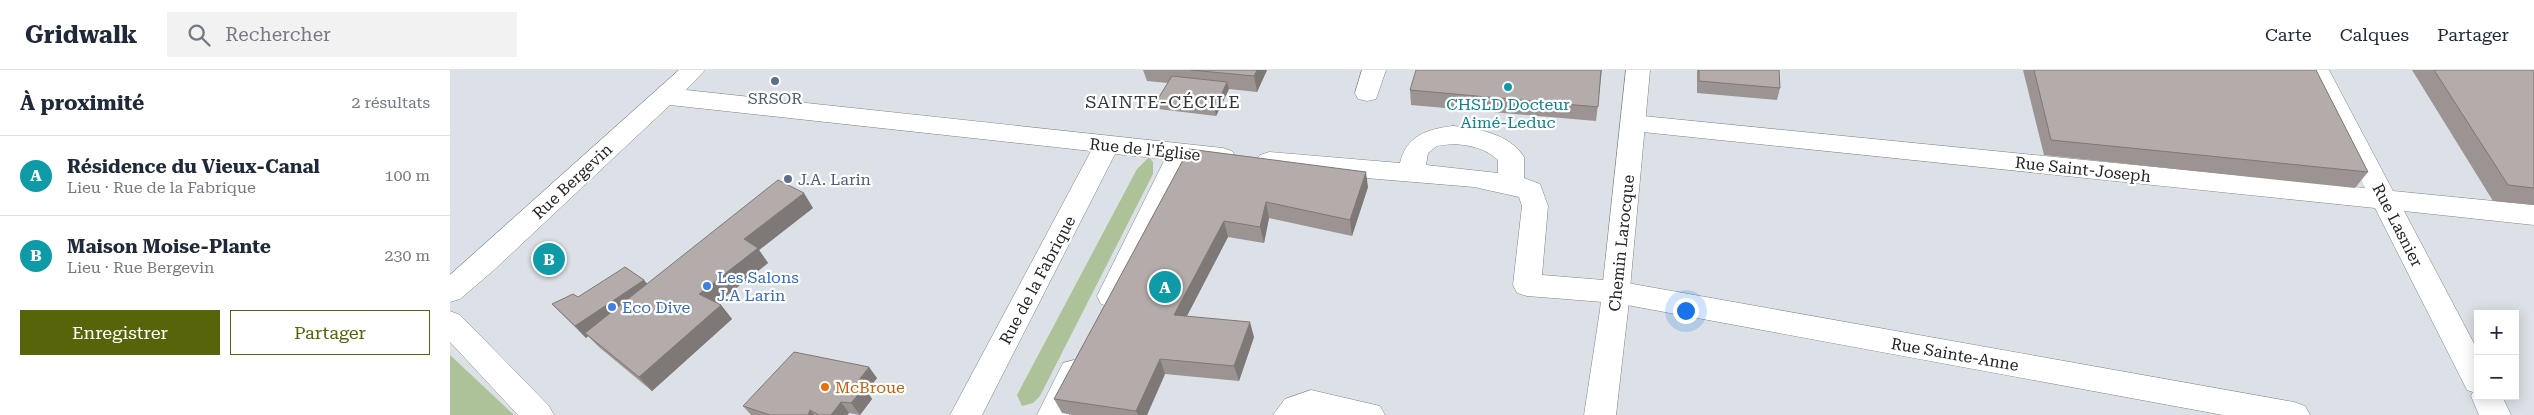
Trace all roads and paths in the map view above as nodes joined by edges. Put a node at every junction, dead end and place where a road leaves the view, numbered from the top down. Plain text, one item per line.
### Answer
1 (692, 70) edge
2 (1374, 70) edge
3 (1638, 70) edge
4 (2318, 70) edge
5 (1367, 93) dead end
6 (664, 96) junction
7 (1633, 123) junction
8 (1107, 145) junction
9 (1181, 153) junction
10 (1411, 173) junction
11 (1511, 184) junction
12 (2384, 200) junction
13 (2534, 215) edge
14 (450, 291) edge
15 (1616, 292) junction
16 (1100, 319) edge
17 (450, 323) edge
18 (1087, 345) edge
19 (2474, 373) edge
20 (2488, 400) edge
21 (538, 415) edge
22 (966, 415) edge
23 (1053, 415) edge
24 (1289, 415) edge
25 (1369, 415) edge
26 (1600, 415) edge
27 (2294, 415) edge
28 (2496, 415) edge

1 - 6 street, Rue Bergevin
2 - 5 street
3 - 7 street, Chemin Larocque
4 - 12 street, Rue Lasnier
6 - 8 street, Rue de l'Église
6 - 14 street, Rue Bergevin
7 - 12 street, Rue Saint-Joseph
7 - 15 street, Chemin Larocque
8 - 9 street, Rue de l'Église
8 - 22 street, Rue de la Fabrique
9 - 10 street, Rue de l'Église
9 - 16 street
10 - 11 street, Rue de l'Église
10 - 11 street
11 - 15 street, Rue de l'Église
12 - 13 street, Rue Saint-Joseph
12 - 19 street, Rue Lasnier
15 - 26 street, Chemin Larocque
15 - 27 street, Rue Sainte-Anne
17 - 21 street
18 - 23 street
20 - 28 street
24 - 25 street

